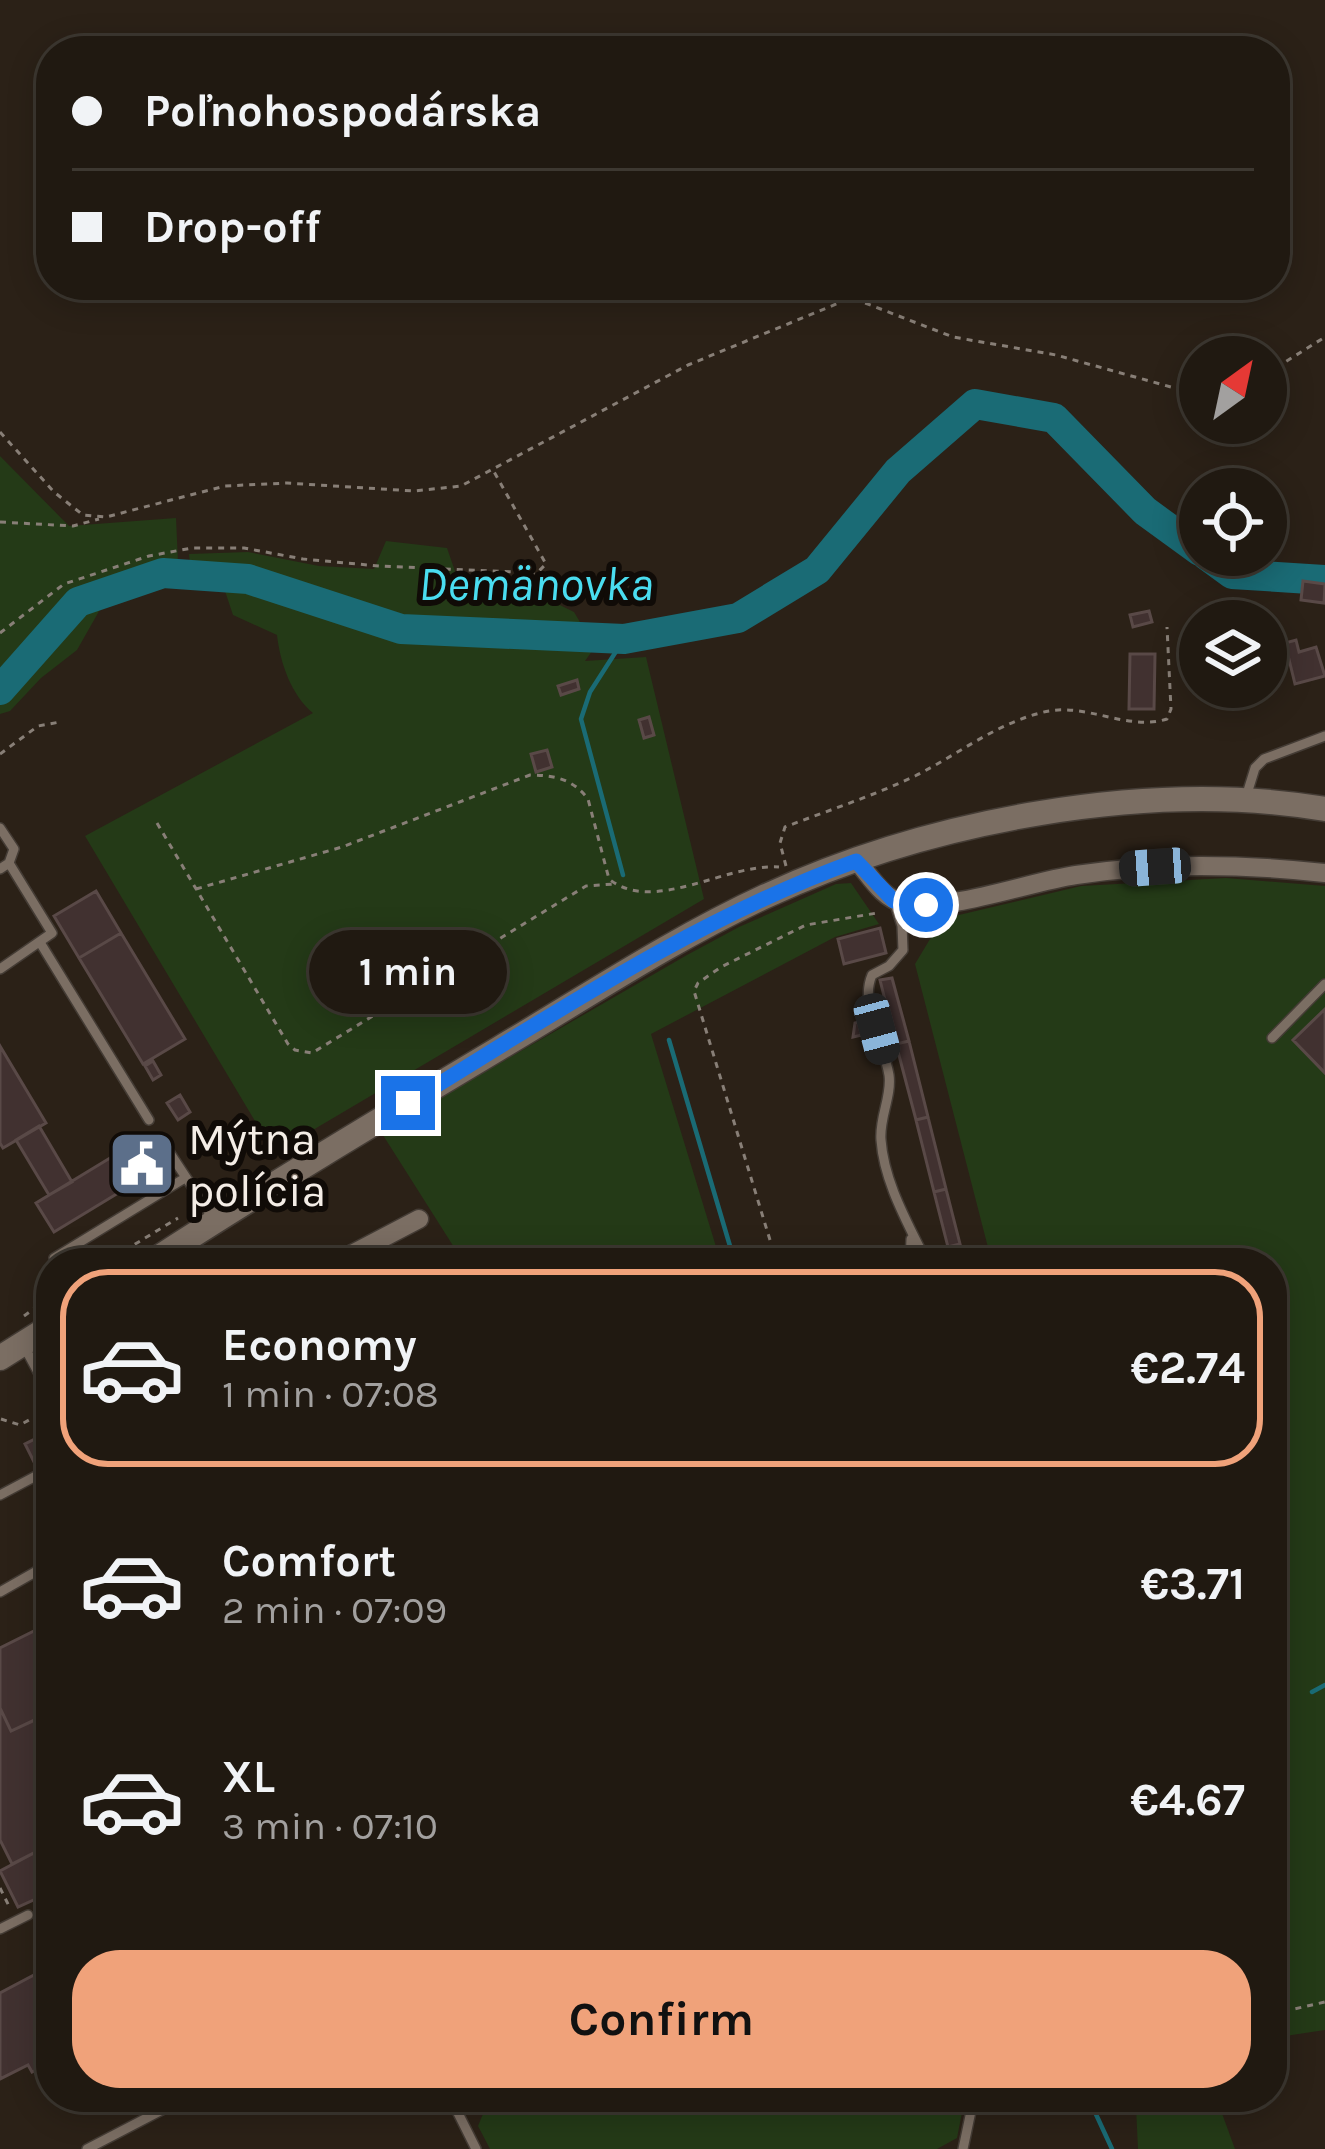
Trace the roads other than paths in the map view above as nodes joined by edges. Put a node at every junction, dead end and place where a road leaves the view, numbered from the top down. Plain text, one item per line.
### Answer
1 (1325, 736) edge
2 (1245, 800) junction
3 (1325, 804) edge
4 (0, 828) edge
5 (856, 861) junction
6 (5, 866) edge
7 (1325, 873) edge
8 (895, 905) junction
9 (40, 944) junction
10 (0, 969) edge
11 (1325, 984) edge
12 (1272, 1038) dead end
13 (149, 1120) dead end
14 (166, 1147) dead end
15 (185, 1178) junction
16 (419, 1219) dead end
17 (214, 1221) junction
18 (911, 1234) junction
19 (371, 1244) junction
20 (70, 1248) edge
21 (172, 1248) edge
22 (363, 1248) edge
23 (373, 1248) edge
24 (911, 1248) edge
25 (919, 1248) edge
26 (36, 1326) edge
27 (22, 1344) junction
28 (0, 1358) edge
29 (36, 1369) edge
30 (36, 1476) edge
31 (0, 1495) edge
32 (36, 1572) edge
33 (0, 1592) edge
34 (28, 1915) dead end
35 (0, 1929) edge
36 (155, 2112) edge
37 (458, 2112) edge
38 (971, 2112) edge
39 (87, 2149) edge
40 (476, 2149) edge
41 (963, 2149) edge

1 - 2 lane
2 - 3 main road
2 - 5 main road
4 - 6 lane
5 - 8 street
5 - 17 main road
6 - 9 lane
7 - 8 street
8 - 18 lane
9 - 10 lane
9 - 13 lane
11 - 12 lane
14 - 15 lane
15 - 17 lane
15 - 20 lane
16 - 19 street
17 - 21 main road
18 - 24 lane
18 - 25 lane
19 - 22 street
19 - 23 street
26 - 27 main road
27 - 28 main road
27 - 29 lane
30 - 31 lane
32 - 33 lane
34 - 35 lane
36 - 39 lane
37 - 40 lane
38 - 41 lane

